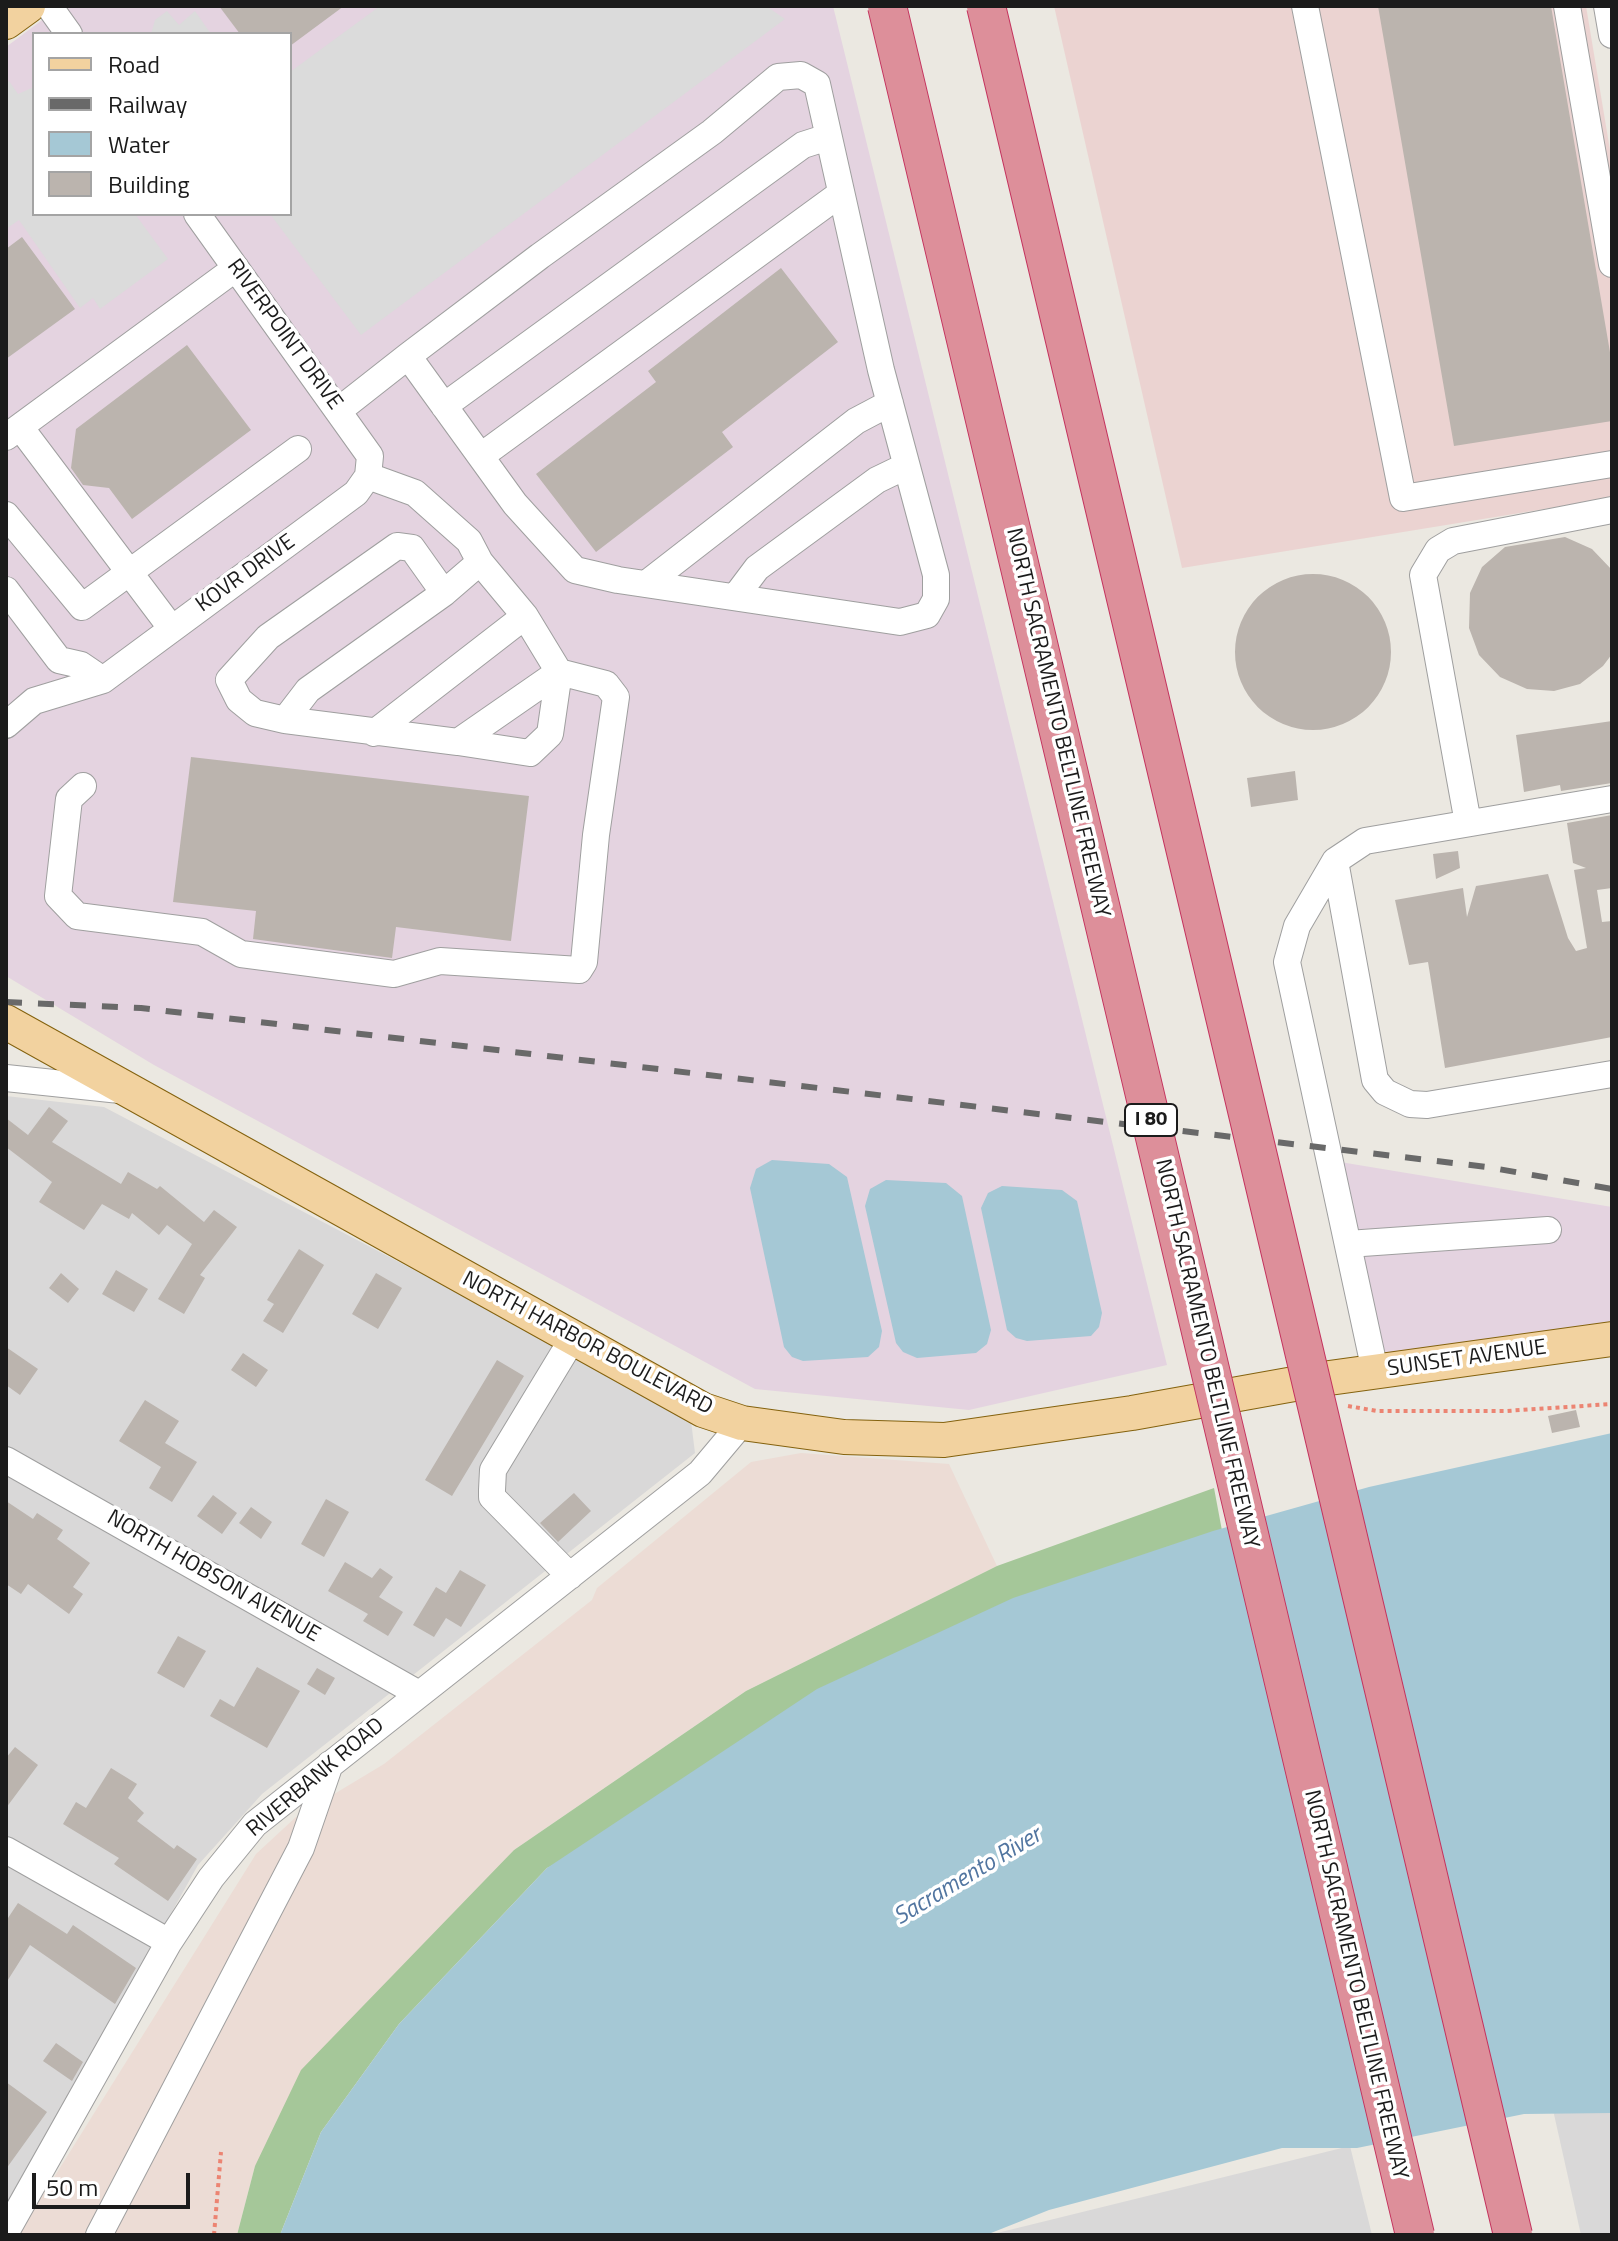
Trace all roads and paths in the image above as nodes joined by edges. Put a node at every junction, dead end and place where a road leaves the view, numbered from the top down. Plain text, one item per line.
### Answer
1 (28, 6) edge
2 (49, 6) edge
3 (887, 6) edge
4 (986, 6) edge
5 (1305, 6) edge
6 (1567, 6) edge
7 (1607, 6) edge
8 (6, 22) edge
9 (68, 32) edge
10 (1612, 35) edge
11 (828, 137) junction
12 (840, 194) junction
13 (198, 216) edge
14 (1612, 264) edge
15 (236, 268) junction
16 (408, 356) junction
17 (890, 403) junction
18 (444, 406) junction
19 (338, 411) junction
20 (13, 432) edge
21 (298, 449) dead end
22 (481, 456) junction
23 (1612, 464) edge
24 (369, 466) junction
25 (906, 466) junction
26 (1612, 510) edge
27 (6, 515) edge
28 (480, 562) junction
29 (129, 573) junction
30 (646, 584) junction
31 (6, 590) edge
32 (444, 593) junction
33 (736, 596) junction
34 (525, 616) junction
35 (172, 629) junction
36 (559, 672) junction
37 (103, 680) junction
38 (285, 720) junction
39 (6, 725) edge
40 (374, 733) junction
41 (458, 742) junction
42 (83, 786) dead end
43 (1612, 799) edge
44 (1468, 823) junction
45 (1335, 861) junction
46 (6, 1022) edge
47 (1612, 1074) edge
48 (6, 1078) edge
49 (124, 1090) junction
50 (1548, 1230) dead end
51 (1348, 1244) junction
52 (573, 1338) junction
53 (1612, 1339) edge
54 (1375, 1371) junction
55 (1322, 1379) joint
56 (1612, 1404) edge
57 (1343, 1405) dead end
58 (742, 1423) junction
59 (6, 1460) edge
60 (570, 1576) junction
61 (419, 1694) junction
62 (330, 1764) junction
63 (6, 1850) edge
64 (169, 1942) junction
65 (221, 2152) dead end
66 (6, 2232) edge
67 (99, 2235) edge
68 (214, 2235) edge
69 (1415, 2235) edge
70 (1513, 2235) edge

1 - 8 main road
2 - 9 street
3 - 69 highway, NORTH SACRAMENTO BELTLINE FREEWAY / I 80, bridge
4 - 70 highway, bridge
5 - 23 street
6 - 14 street
7 - 10 street
11 - 12 street
11 - 16 street
11 - 18 street
12 - 17 street
12 - 22 street
13 - 15 street, RIVERPOINT DRIVE
15 - 19 street, RIVERPOINT DRIVE
15 - 20 street
16 - 18 street
16 - 19 street
17 - 25 street
17 - 30 street
18 - 22 street
19 - 24 street, RIVERPOINT DRIVE
20 - 29 street
21 - 29 street
22 - 30 street
24 - 28 street
24 - 35 street, KOVR DRIVE
25 - 33 street
25 - 33 street
26 - 44 street
27 - 29 street
28 - 32 street
28 - 34 street
29 - 35 street
30 - 33 street
31 - 37 street
32 - 38 street
32 - 38 street
34 - 36 street
34 - 40 street
35 - 37 street, KOVR DRIVE
36 - 41 street
36 - 41 street
36 - 42 street
37 - 39 street, KOVR DRIVE
38 - 40 street
40 - 41 street
43 - 44 street
44 - 45 street
45 - 47 street
45 - 51 street
46 - 49 main road, NORTH HARBOR BOULEVARD
48 - 49 street
49 - 52 main road, NORTH HARBOR BOULEVARD
50 - 51 street
51 - 54 street
52 - 58 main road, NORTH HARBOR BOULEVARD
52 - 60 street
53 - 54 main road, SUNSET AVENUE
54 - 55 main road, SUNSET AVENUE
55 - 58 main road, NORTH HARBOR BOULEVARD
56 - 57 path
58 - 60 street, RIVERBANK ROAD
59 - 61 street, NORTH HOBSON AVENUE
60 - 61 street, RIVERBANK ROAD
61 - 62 street, RIVERBANK ROAD
62 - 64 street, RIVERBANK ROAD
62 - 67 street
63 - 64 street
64 - 66 street, RIVERBANK ROAD
65 - 68 path

